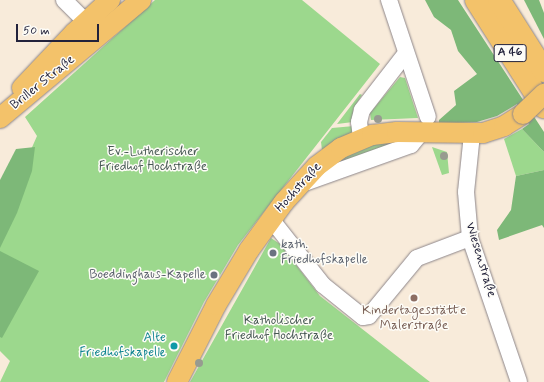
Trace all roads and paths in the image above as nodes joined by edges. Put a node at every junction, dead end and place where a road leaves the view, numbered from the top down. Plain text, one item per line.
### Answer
1 (64, 0) edge
2 (110, 0) edge
3 (141, 0) edge
4 (389, 0) edge
5 (476, 0) edge
6 (499, 0) edge
7 (86, 22) junction
8 (406, 53) junction
9 (544, 71) edge
10 (544, 94) edge
11 (544, 107) edge
12 (0, 117) edge
13 (425, 125) junction
14 (472, 134) junction
15 (361, 138) junction
16 (298, 185) junction
17 (271, 219) junction
18 (470, 238) junction
19 (177, 382) edge
20 (519, 382) edge

1 - 7 street
2 - 7 main road, Briller Straße
3 - 12 main road, Briller Straße
4 - 8 street
5 - 11 highway, A 46
6 - 9 highway, A 46
7 - 12 main road, Briller Straße
8 - 13 street
8 - 15 street
10 - 14 main road, Hochstraße, bridge
13 - 14 main road, Hochstraße
13 - 15 main road, Hochstraße
13 - 16 street
14 - 18 street, Wiesenstraße
15 - 16 main road, Hochstraße
16 - 17 main road, Hochstraße
17 - 18 street
17 - 19 main road, Hochstraße
18 - 20 street, Wiesenstraße

